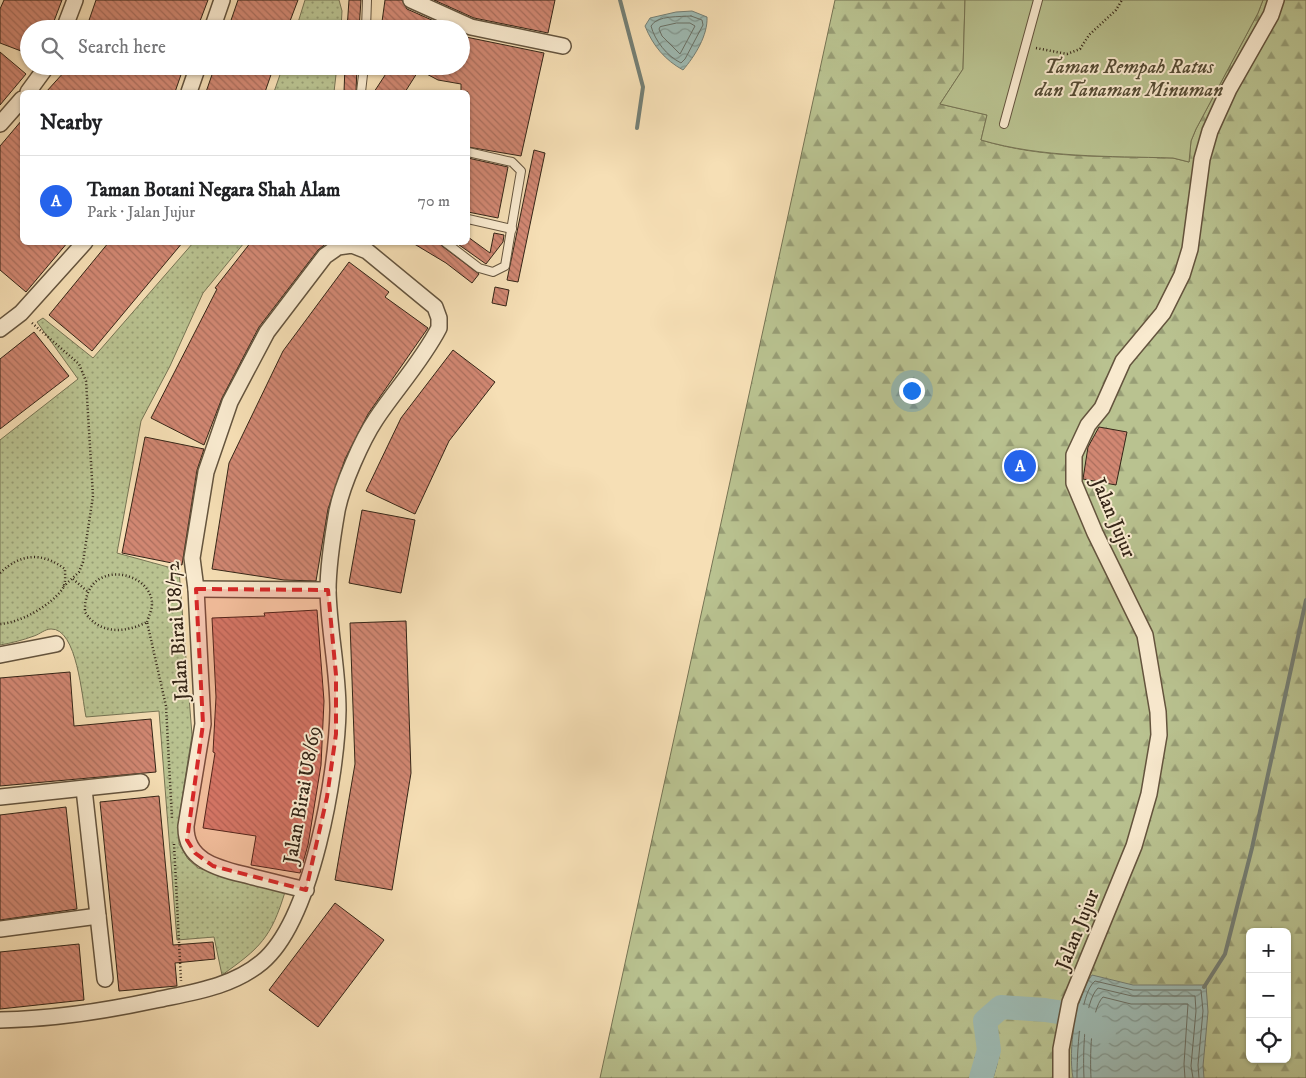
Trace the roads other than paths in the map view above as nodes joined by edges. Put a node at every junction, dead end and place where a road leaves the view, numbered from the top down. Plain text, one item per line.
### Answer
1 (75, 0) edge
2 (222, 0) edge
3 (366, 0) edge
4 (412, 0) edge
5 (1038, 0) edge
6 (1276, 0) edge
7 (67, 20) edge
8 (215, 20) edge
9 (366, 20) edge
10 (456, 20) edge
11 (470, 27) edge
12 (563, 46) dead end
13 (40, 75) edge
14 (195, 75) edge
15 (363, 75) edge
16 (29, 90) edge
17 (190, 90) edge
18 (361, 90) edge
19 (20, 101) edge
20 (0, 124) edge
21 (1004, 124) dead end
22 (470, 152) edge
23 (470, 219) edge
24 (512, 228) junction
25 (83, 245) edge
26 (345, 245) edge
27 (351, 245) edge
28 (449, 245) edge
29 (399, 277) joint
30 (8, 318) edge
31 (196, 589) junction
32 (328, 590) junction
33 (56, 644) dead end
34 (0, 655) edge
35 (141, 782) dead end
36 (84, 789) junction
37 (0, 796) edge
38 (306, 890) junction
39 (98, 916) junction
40 (0, 929) edge
41 (105, 979) dead end
42 (0, 1020) edge
43 (1060, 1078) edge

1 - 7 street
2 - 8 street
3 - 9 lane
4 - 10 street
5 - 21 lane
6 - 43 street, Jalan Jujur
11 - 12 street
13 - 16 street
14 - 17 street
15 - 18 lane
19 - 20 street
22 - 24 lane
23 - 24 lane
24 - 28 lane
25 - 30 street
26 - 31 street, Jalan Birai U8/72
27 - 29 street, Jalan Birai U8/72
29 - 32 street, Jalan Birai U8/69
31 - 32 street
31 - 38 street, Jalan Birai U8/72
32 - 38 street, Jalan Birai U8/69
33 - 34 street
35 - 36 street
36 - 37 street
36 - 39 street
38 - 42 street, Jalan Birai U8/69
39 - 40 street
39 - 41 street

